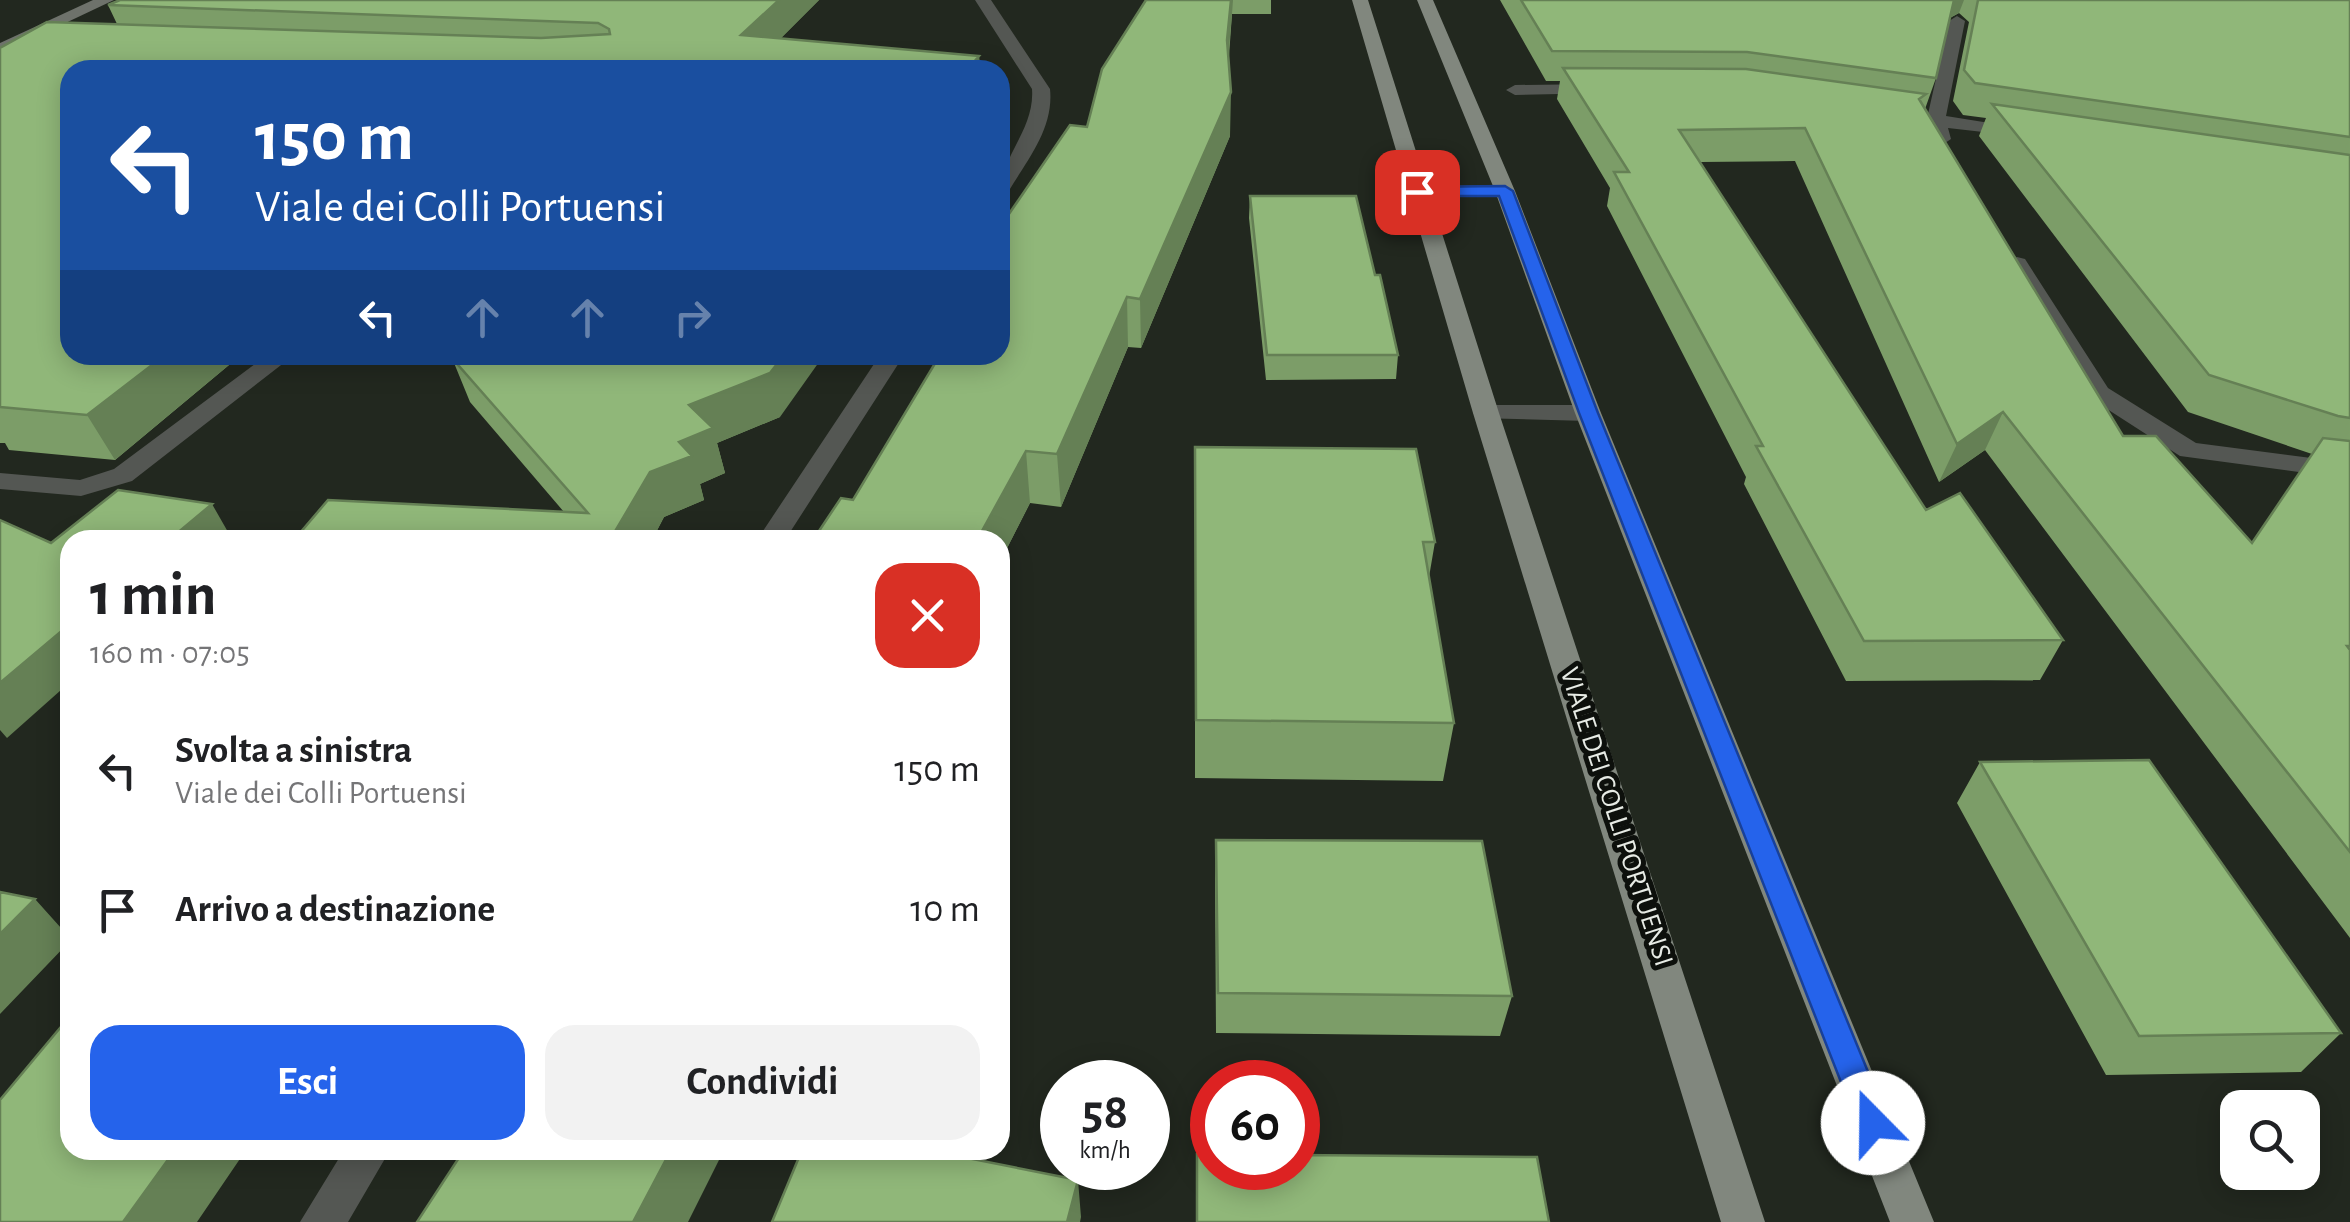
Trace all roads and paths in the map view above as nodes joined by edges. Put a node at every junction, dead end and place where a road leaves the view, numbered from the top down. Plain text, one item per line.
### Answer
1 (106, 0) edge
2 (984, 0) edge
3 (1360, 0) edge
4 (1425, 0) edge
5 (1957, 21) edge
6 (50, 45) edge
7 (6, 46) edge
8 (1610, 88) edge
9 (1514, 90) dead end
10 (1865, 110) edge
11 (1936, 120) junction
12 (2049, 137) edge
13 (1958, 168) edge
14 (1010, 174) edge
15 (1505, 191) junction
16 (1417, 192) junction
17 (2008, 249) edge
18 (269, 365) edge
19 (885, 365) edge
20 (1486, 413) junction
21 (1588, 413) junction
22 (2350, 471) edge
23 (0, 481) edge
24 (778, 530) edge
25 (362, 1160) edge
26 (322, 1222) edge
27 (1743, 1222) edge
28 (1912, 1222) edge

1 - 7 street
2 - 14 street
3 - 16 main road, VIALE DEI COLLI PORTUENSI
4 - 15 main road
5 - 11 street
6 - 7 street
8 - 9 street
10 - 11 street
11 - 12 street
11 - 13 street
15 - 16 street
15 - 21 main road
16 - 20 main road, VIALE DEI COLLI PORTUENSI
17 - 22 street
18 - 23 street
19 - 24 street
20 - 21 street
20 - 27 main road, VIALE DEI COLLI PORTUENSI
21 - 28 main road
25 - 26 street

